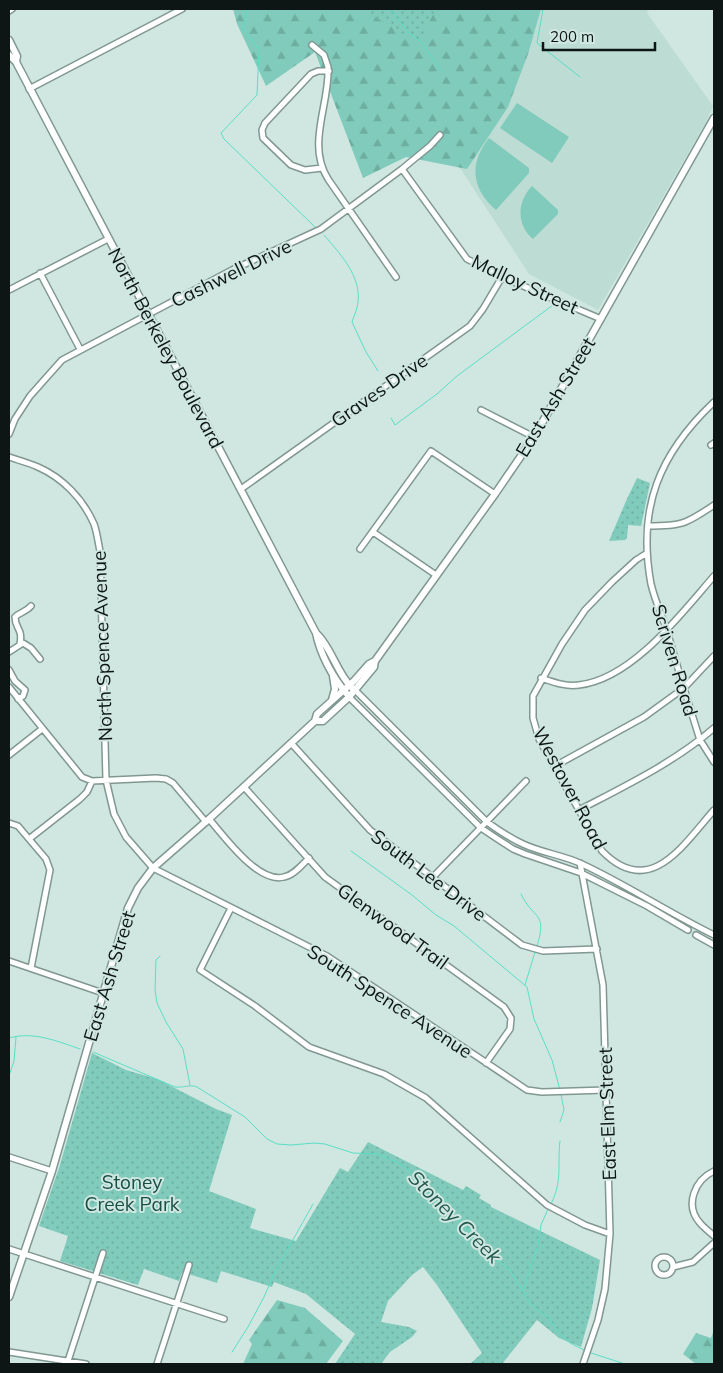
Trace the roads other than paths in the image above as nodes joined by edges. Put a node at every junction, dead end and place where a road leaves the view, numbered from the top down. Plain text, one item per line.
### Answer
1 (12, 9) edge
2 (182, 9) edge
3 (9, 10) edge
4 (9, 40) edge
5 (312, 45) dead end
6 (9, 55) edge
7 (16, 62) junction
8 (329, 71) junction
9 (29, 88) junction
10 (714, 118) edge
11 (440, 135) dead end
12 (322, 168) junction
13 (402, 169) junction
14 (349, 208) junction
15 (108, 239) junction
16 (40, 273) junction
17 (396, 277) dead end
18 (502, 277) junction
19 (9, 290) edge
20 (149, 314) junction
21 (602, 319) junction
22 (80, 349) junction
23 (714, 402) edge
24 (480, 410) dead end
25 (9, 434) edge
26 (534, 437) junction
27 (9, 457) edge
28 (241, 489) junction
29 (495, 494) junction
30 (714, 505) edge
31 (648, 526) junction
32 (374, 532) junction
33 (360, 550) dead end
34 (648, 553) junction
35 (436, 575) junction
36 (714, 576) edge
37 (31, 606) dead end
38 (666, 630) junction
39 (316, 633) junction
40 (20, 644) junction
41 (9, 652) edge
42 (714, 656) edge
43 (40, 659) dead end
44 (9, 670) edge
45 (333, 672) junction
46 (541, 678) junction
47 (9, 687) edge
48 (352, 688) junction
49 (684, 688) junction
50 (344, 691) junction
51 (349, 697) junction
52 (18, 699) junction
53 (330, 703) junction
54 (315, 721) junction
55 (714, 728) edge
56 (42, 729) junction
57 (700, 740) junction
58 (291, 743) junction
59 (9, 755) edge
60 (714, 762) edge
61 (554, 766) junction
62 (92, 780) junction
63 (106, 780) junction
64 (526, 781) dead end
65 (244, 787) junction
66 (580, 810) junction
67 (714, 810) edge
68 (207, 820) junction
69 (487, 822) junction
70 (9, 823) edge
71 (481, 828) junction
72 (29, 839) junction
73 (309, 858) junction
74 (580, 863) junction
75 (153, 868) junction
76 (581, 873) junction
77 (432, 878) junction
78 (231, 908) junction
79 (688, 930) dead end
80 (696, 935) dead end
81 (714, 935) edge
82 (714, 945) edge
83 (597, 949) junction
84 (9, 961) edge
85 (31, 968) junction
86 (103, 993) junction
87 (486, 1063) junction
88 (606, 1090) junction
89 (9, 1157) edge
90 (52, 1171) junction
91 (714, 1171) edge
92 (610, 1234) junction
93 (714, 1236) edge
94 (714, 1243) edge
95 (9, 1248) edge
96 (23, 1253) junction
97 (103, 1253) dead end
98 (189, 1265) dead end
99 (672, 1267) dead end
100 (94, 1278) junction
101 (9, 1297) edge
102 (177, 1303) junction
103 (224, 1319) dead end
104 (9, 1352) edge
105 (67, 1362) edge
106 (583, 1362) edge
107 (86, 1364) edge
108 (157, 1364) edge

1 - 3 street
2 - 9 street
4 - 7 main road, North Berkeley Boulevard
5 - 8 street
6 - 7 main road, North Berkeley Boulevard
7 - 9 main road, North Berkeley Boulevard
8 - 12 street
8 - 12 street
9 - 15 main road, North Berkeley Boulevard
10 - 21 main road, East Ash Street
11 - 13 street, Cashwell Drive
12 - 14 street
13 - 14 street, Cashwell Drive
13 - 18 street, Malloy Street
14 - 17 street
14 - 20 street, Cashwell Drive
15 - 16 street
15 - 20 main road, North Berkeley Boulevard
16 - 19 street
16 - 22 street
18 - 21 street, Malloy Street
18 - 28 street, Graves Drive
20 - 22 street, Cashwell Drive
20 - 28 main road, North Berkeley Boulevard
21 - 26 main road, East Ash Street
22 - 25 street, Cashwell Drive
23 - 31 street, Scriven Road
24 - 26 street
26 - 29 main road, East Ash Street
27 - 63 street, North Spence Avenue
28 - 39 main road, North Berkeley Boulevard
29 - 32 street
29 - 35 main road, East Ash Street
30 - 31 street
31 - 34 street, Scriven Road
32 - 33 street
32 - 35 street
34 - 38 street, Scriven Road
34 - 46 street, Westover Road
35 - 48 main road, East Ash Street
36 - 38 street
37 - 40 street
38 - 46 street
38 - 49 street, Scriven Road
39 - 45 main road, North Berkeley Boulevard
39 - 48 main road, North Berkeley Boulevard
40 - 41 street
40 - 43 street
42 - 49 street
44 - 52 street
45 - 50 main road, North Berkeley Boulevard
45 - 53 main road
46 - 61 street, Westover Road
47 - 52 street
48 - 50 main road, East Ash Street
48 - 51 main road, East Ash Street
48 - 69 street
49 - 57 street, Scriven Road
49 - 61 street
50 - 51 main road, North Berkeley Boulevard
50 - 53 main road, East Ash Street
51 - 54 main road, East Ash Street
51 - 71 street
52 - 56 street
53 - 54 main road, East Ash Street
54 - 58 main road, East Ash Street
55 - 57 street
56 - 59 street
56 - 62 street
57 - 60 street, Scriven Road
57 - 66 street
58 - 65 main road, East Ash Street
58 - 77 street, South Lee Drive
61 - 66 street, Westover Road
62 - 63 street
62 - 72 street
63 - 68 street
63 - 75 street, North Spence Avenue
64 - 69 street
65 - 68 main road, East Ash Street
65 - 73 street, Glenwood Trail
66 - 67 street, Westover Road
68 - 73 street
68 - 75 main road, East Ash Street
69 - 71 street
69 - 74 street
70 - 72 street
71 - 76 street
71 - 77 street
72 - 85 street
73 - 87 street, Glenwood Trail
74 - 76 street, East Elm Street
74 - 81 street
75 - 78 street, South Spence Avenue
75 - 86 main road, East Ash Street
76 - 79 street
76 - 83 street, East Elm Street
77 - 83 street, South Lee Drive
78 - 87 street, South Spence Avenue
78 - 92 street
80 - 82 street
83 - 88 street, East Elm Street
84 - 85 street
85 - 86 street
86 - 90 main road, East Ash Street
87 - 88 street, South Spence Avenue
88 - 92 street, East Elm Street
89 - 90 street
90 - 96 main road, East Ash Street
91 - 93 street
92 - 106 street, East Elm Street
94 - 99 street
95 - 96 street
96 - 100 street
96 - 101 main road, East Ash Street
97 - 100 street
98 - 102 street
100 - 102 street
100 - 105 street
102 - 103 street
102 - 108 street
104 - 105 street
105 - 107 street

